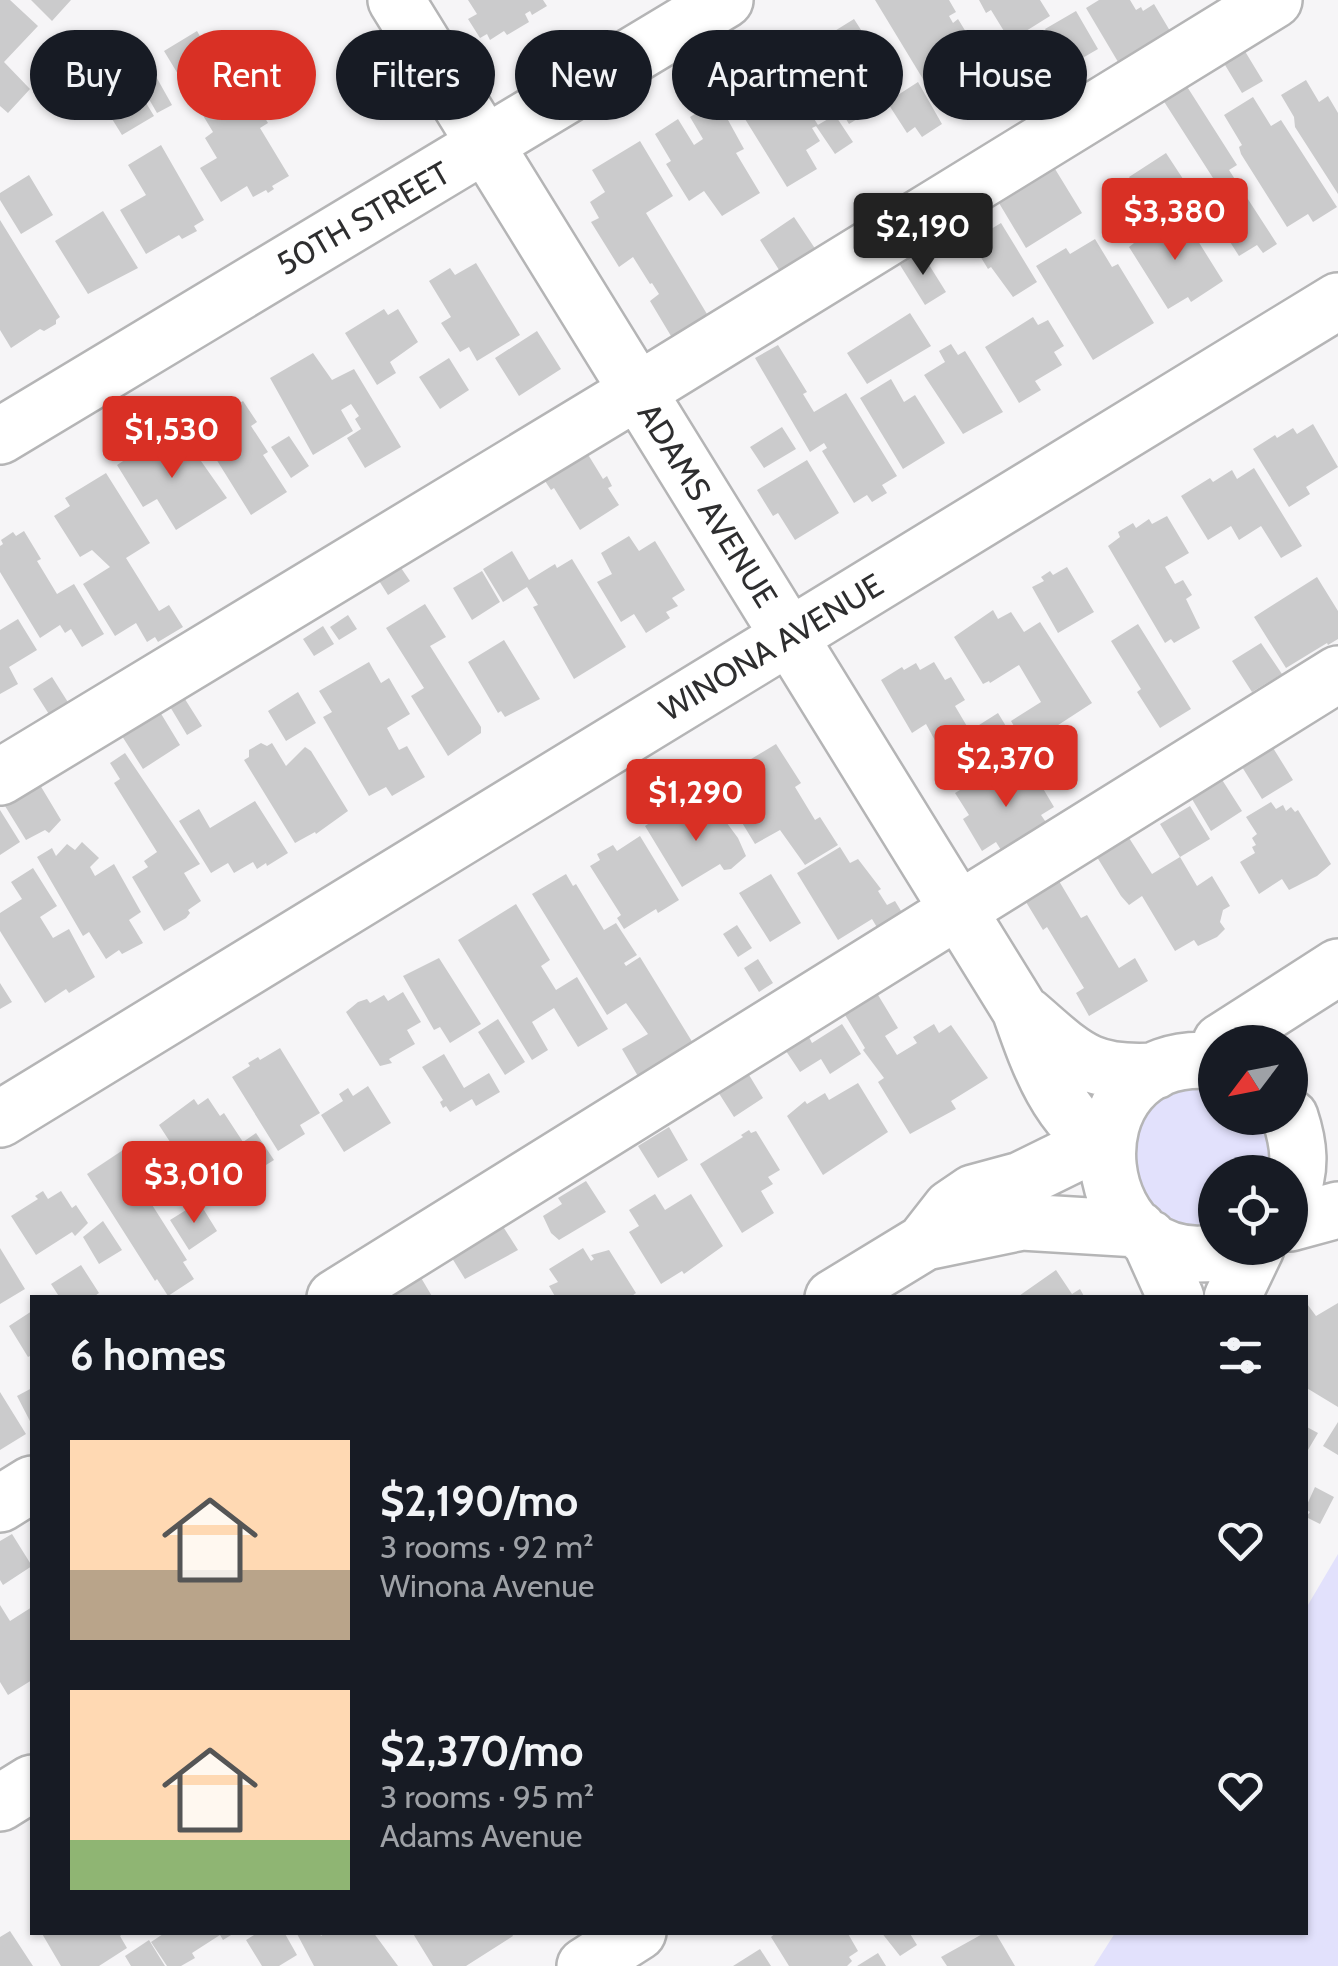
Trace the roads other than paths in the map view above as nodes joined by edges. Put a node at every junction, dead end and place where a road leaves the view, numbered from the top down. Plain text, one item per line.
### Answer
1 (396, 0) edge
2 (726, 0) edge
3 (1274, 0) edge
4 (486, 146) junction
5 (1338, 302) edge
6 (638, 392) junction
7 (0, 436) edge
8 (789, 636) junction
9 (1338, 674) edge
10 (0, 778) edge
11 (958, 910) junction
12 (1331, 972) edge
13 (1020, 1010) junction
14 (1247, 1025) edge
15 (1298, 1025) edge
16 (1198, 1056) edge
17 (1039, 1064) junction
18 (0, 1119) edge
19 (1308, 1131) edge
20 (1338, 1148) edge
21 (1105, 1149) junction
22 (973, 1193) junction
23 (1338, 1210) edge
24 (1308, 1218) edge
25 (1144, 1234) junction
26 (925, 1242) junction
27 (1198, 1254) edge
28 (1248, 1265) edge
29 (341, 1295) edge
30 (839, 1295) edge
31 (1174, 1295) edge
32 (1233, 1295) edge
33 (30, 1485) edge
34 (0, 1504) edge
35 (30, 1785) edge
36 (0, 1803) edge

1 - 4 street, ADAMS AVENUE
2 - 4 street, 50TH STREET
3 - 6 street
4 - 6 street, ADAMS AVENUE
4 - 7 street, 50TH STREET
5 - 8 street, WINONA AVENUE
6 - 8 street, ADAMS AVENUE
6 - 10 street
8 - 11 street, ADAMS AVENUE
8 - 18 street, WINONA AVENUE
9 - 11 street
11 - 13 street, ADAMS AVENUE
11 - 29 street
12 - 14 street
12 - 15 street
13 - 16 street, ADAMS AVENUE
13 - 17 street, ADAMS AVENUE
16 - 21 street
17 - 21 street, ADAMS AVENUE
17 - 22 street
19 - 20 street
21 - 22 street
21 - 25 street
22 - 26 street
23 - 24 street
25 - 26 street
25 - 27 street
25 - 31 street
26 - 30 street
28 - 32 street
33 - 34 street
35 - 36 street

